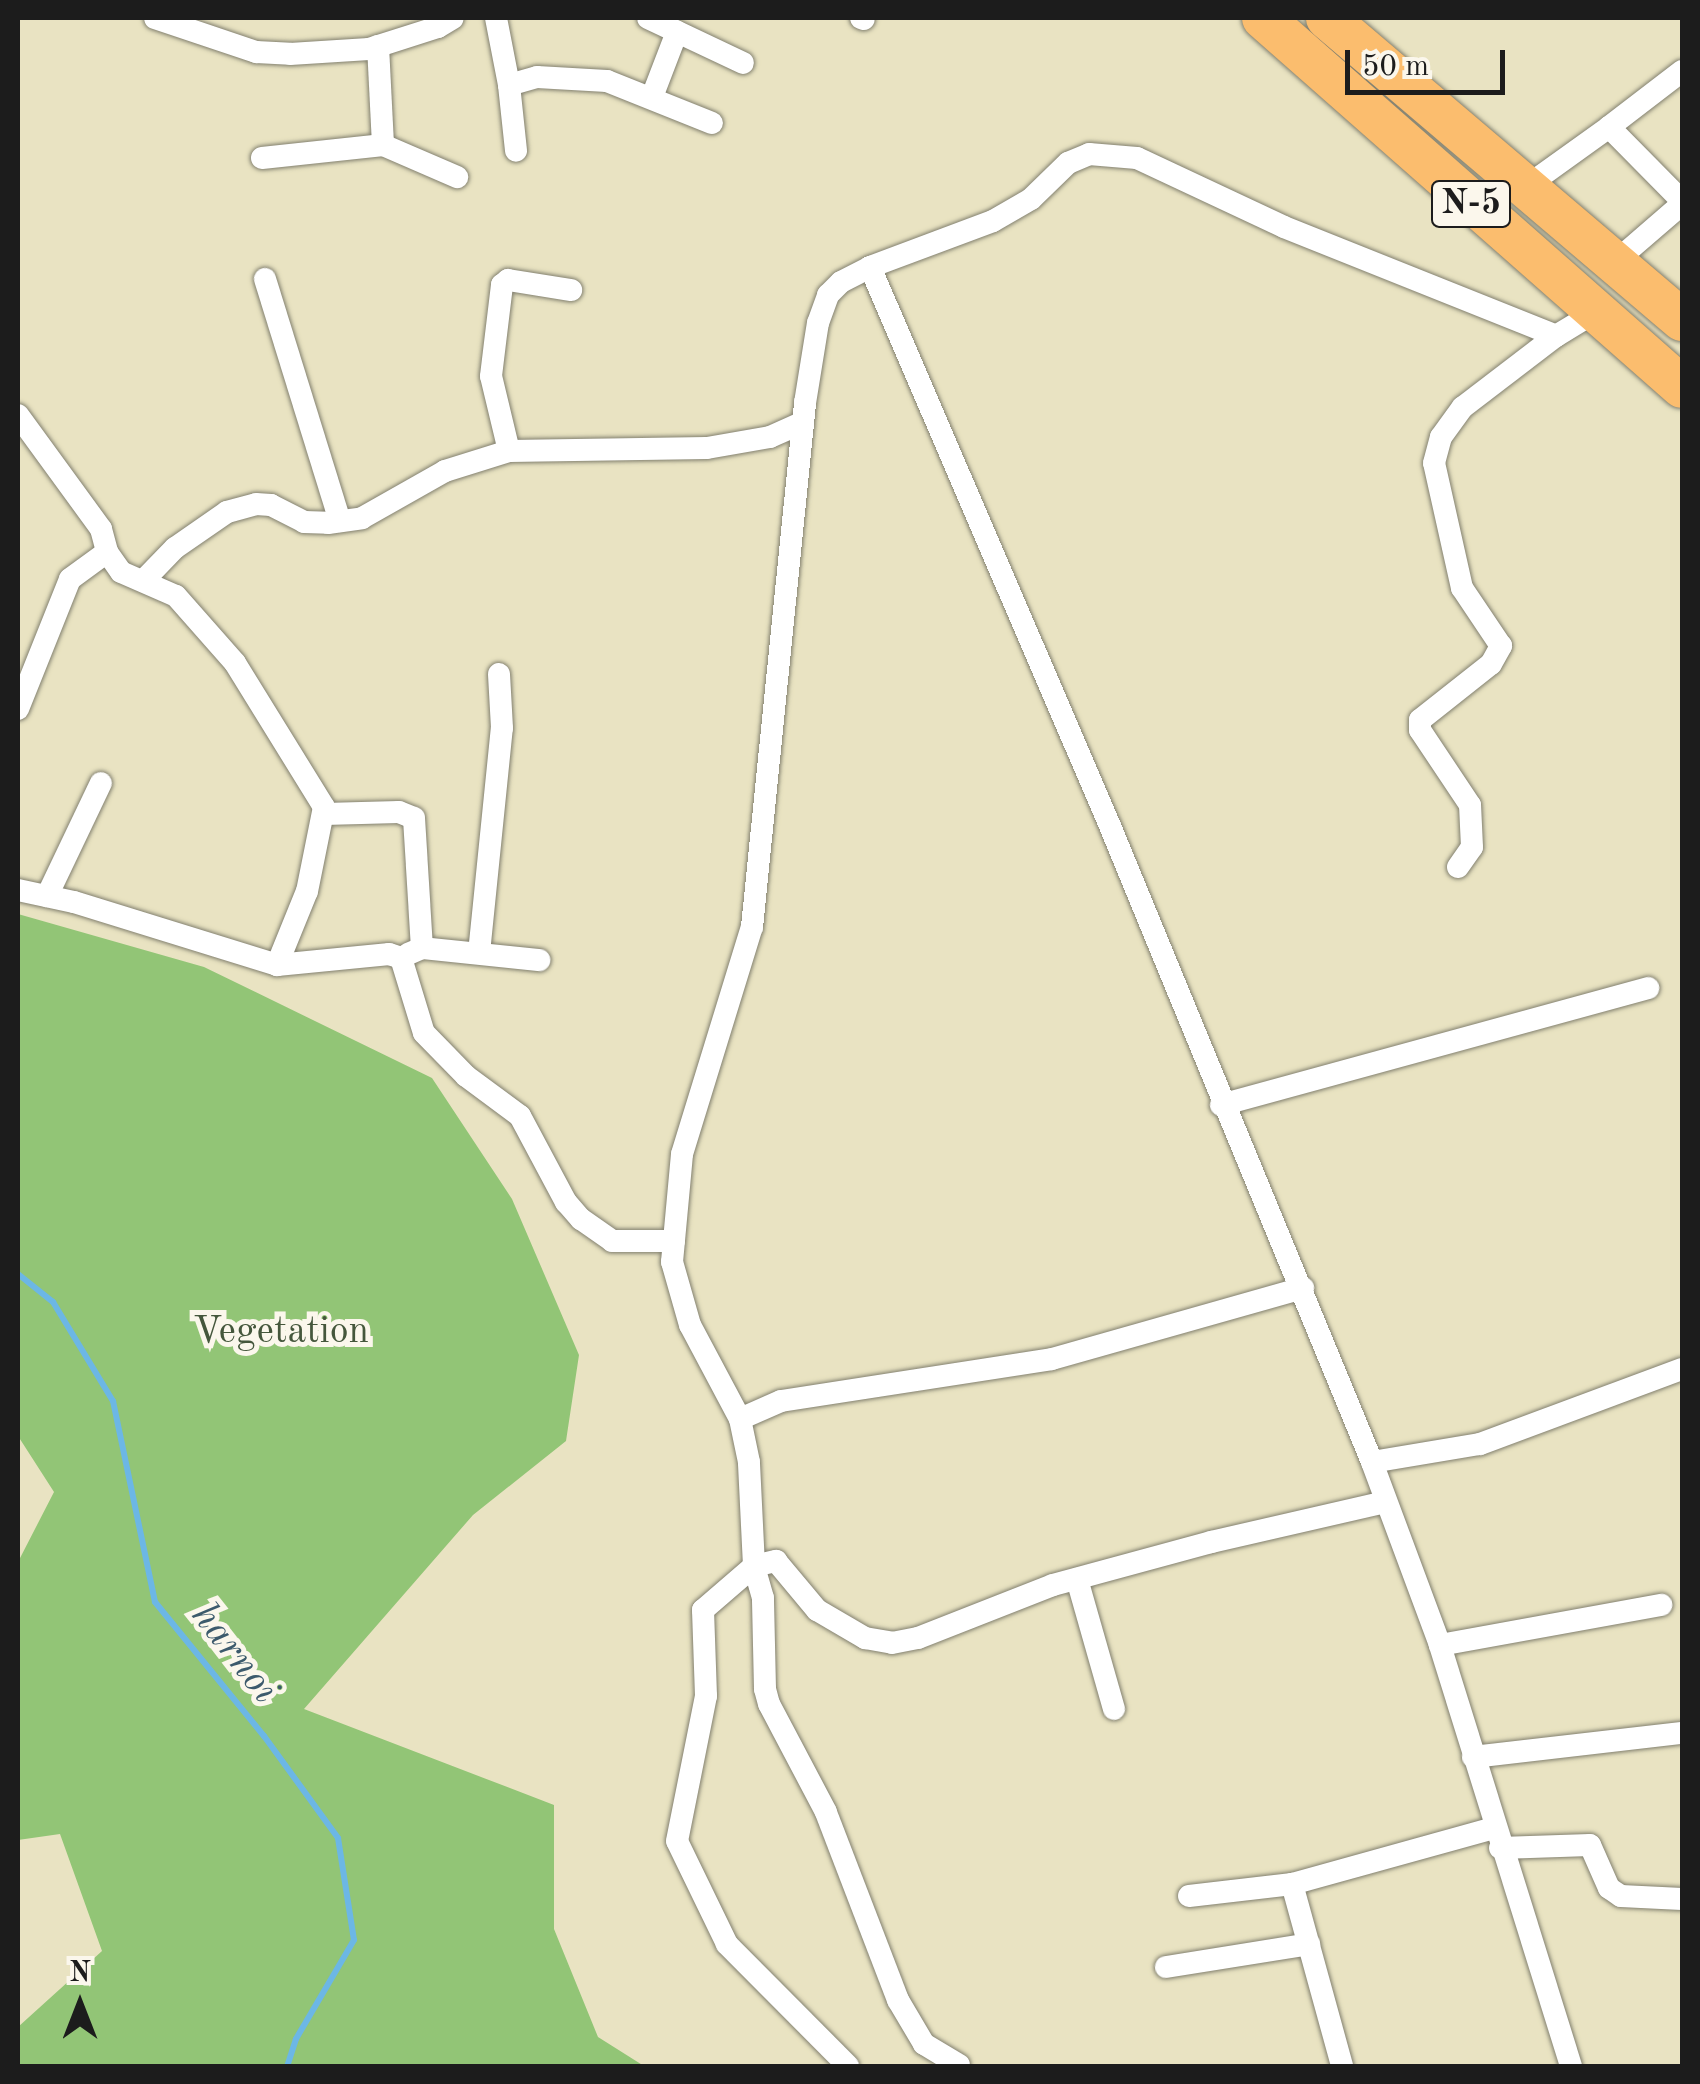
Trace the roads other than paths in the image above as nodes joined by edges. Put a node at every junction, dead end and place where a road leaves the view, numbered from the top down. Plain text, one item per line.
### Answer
1 (155, 18) edge
2 (453, 18) edge
3 (496, 18) edge
4 (648, 18) edge
5 (1262, 18) edge
6 (1327, 18) edge
7 (411, 25) edge
8 (227, 28) edge
9 (676, 32) junction
10 (378, 46) junction
11 (743, 63) dead end
12 (1682, 71) edge
13 (510, 84) junction
14 (652, 97) junction
15 (712, 123) dead end
16 (1609, 127) junction
17 (382, 144) junction
18 (516, 151) dead end
19 (262, 158) dead end
20 (457, 177) dead end
21 (1527, 186) junction
22 (1682, 202) edge
23 (1616, 261) junction
24 (870, 267) junction
25 (265, 279) dead end
26 (571, 290) dead end
27 (1594, 313) junction
28 (1682, 320) edge
29 (1556, 336) junction
30 (1682, 387) edge
31 (18, 415) edge
32 (803, 422) junction
33 (509, 451) junction
34 (340, 522) junction
35 (108, 552) junction
36 (143, 582) junction
37 (499, 674) dead end
38 (18, 709) edge
39 (101, 784) dead end
40 (324, 814) junction
41 (1458, 868) dead end
42 (18, 890) edge
43 (46, 896) junction
44 (411, 953) junction
45 (479, 953) junction
46 (539, 960) dead end
47 (277, 965) junction
48 (1648, 988) dead end
49 (1221, 1104) junction
50 (674, 1241) junction
51 (1303, 1288) junction
52 (1682, 1368) edge
53 (740, 1419) junction
54 (1372, 1462) junction
55 (1386, 1502) junction
56 (754, 1566) junction
57 (1078, 1578) junction
58 (1660, 1605) dead end
59 (1440, 1645) junction
60 (1114, 1709) dead end
61 (1682, 1732) edge
62 (1473, 1757) junction
63 (1497, 1838) junction
64 (1292, 1884) junction
65 (1189, 1896) dead end
66 (1682, 1899) edge
67 (1309, 1944) junction
68 (1166, 1967) dead end
69 (848, 2066) edge
70 (959, 2066) edge
71 (1342, 2066) edge
72 (1571, 2066) edge

1 - 8 street
2 - 7 street
3 - 13 street
4 - 9 street
5 - 27 highway, N-5
6 - 21 highway, N-5
7 - 10 street
8 - 10 street
9 - 11 street
9 - 14 street
10 - 17 street
12 - 16 street
13 - 14 street
13 - 18 street
14 - 15 street
16 - 21 street
16 - 22 street
17 - 19 street
17 - 20 street
21 - 23 highway, N-5
22 - 23 street
23 - 28 highway, N-5
24 - 29 street
24 - 32 street
24 - 49 street
25 - 34 street
26 - 33 street
27 - 29 street
27 - 30 highway, N-5
29 - 41 street
31 - 35 street
32 - 33 street
32 - 50 street
33 - 34 street
34 - 36 street
35 - 36 street
35 - 38 street
36 - 40 street
37 - 45 street
39 - 43 street
40 - 44 street
40 - 47 street
42 - 43 street
43 - 47 street
44 - 45 street
44 - 47 street
44 - 50 street
45 - 46 street
48 - 49 street
49 - 51 street
50 - 53 street
51 - 53 street
51 - 54 street
52 - 54 street
53 - 56 street
54 - 55 street
55 - 57 street
55 - 59 street
56 - 57 street
56 - 69 street
56 - 70 street
57 - 60 street
58 - 59 street
59 - 62 street
61 - 62 street
62 - 63 street
63 - 64 street
63 - 66 street
63 - 72 street
64 - 65 street
64 - 67 street
67 - 68 street
67 - 71 street

